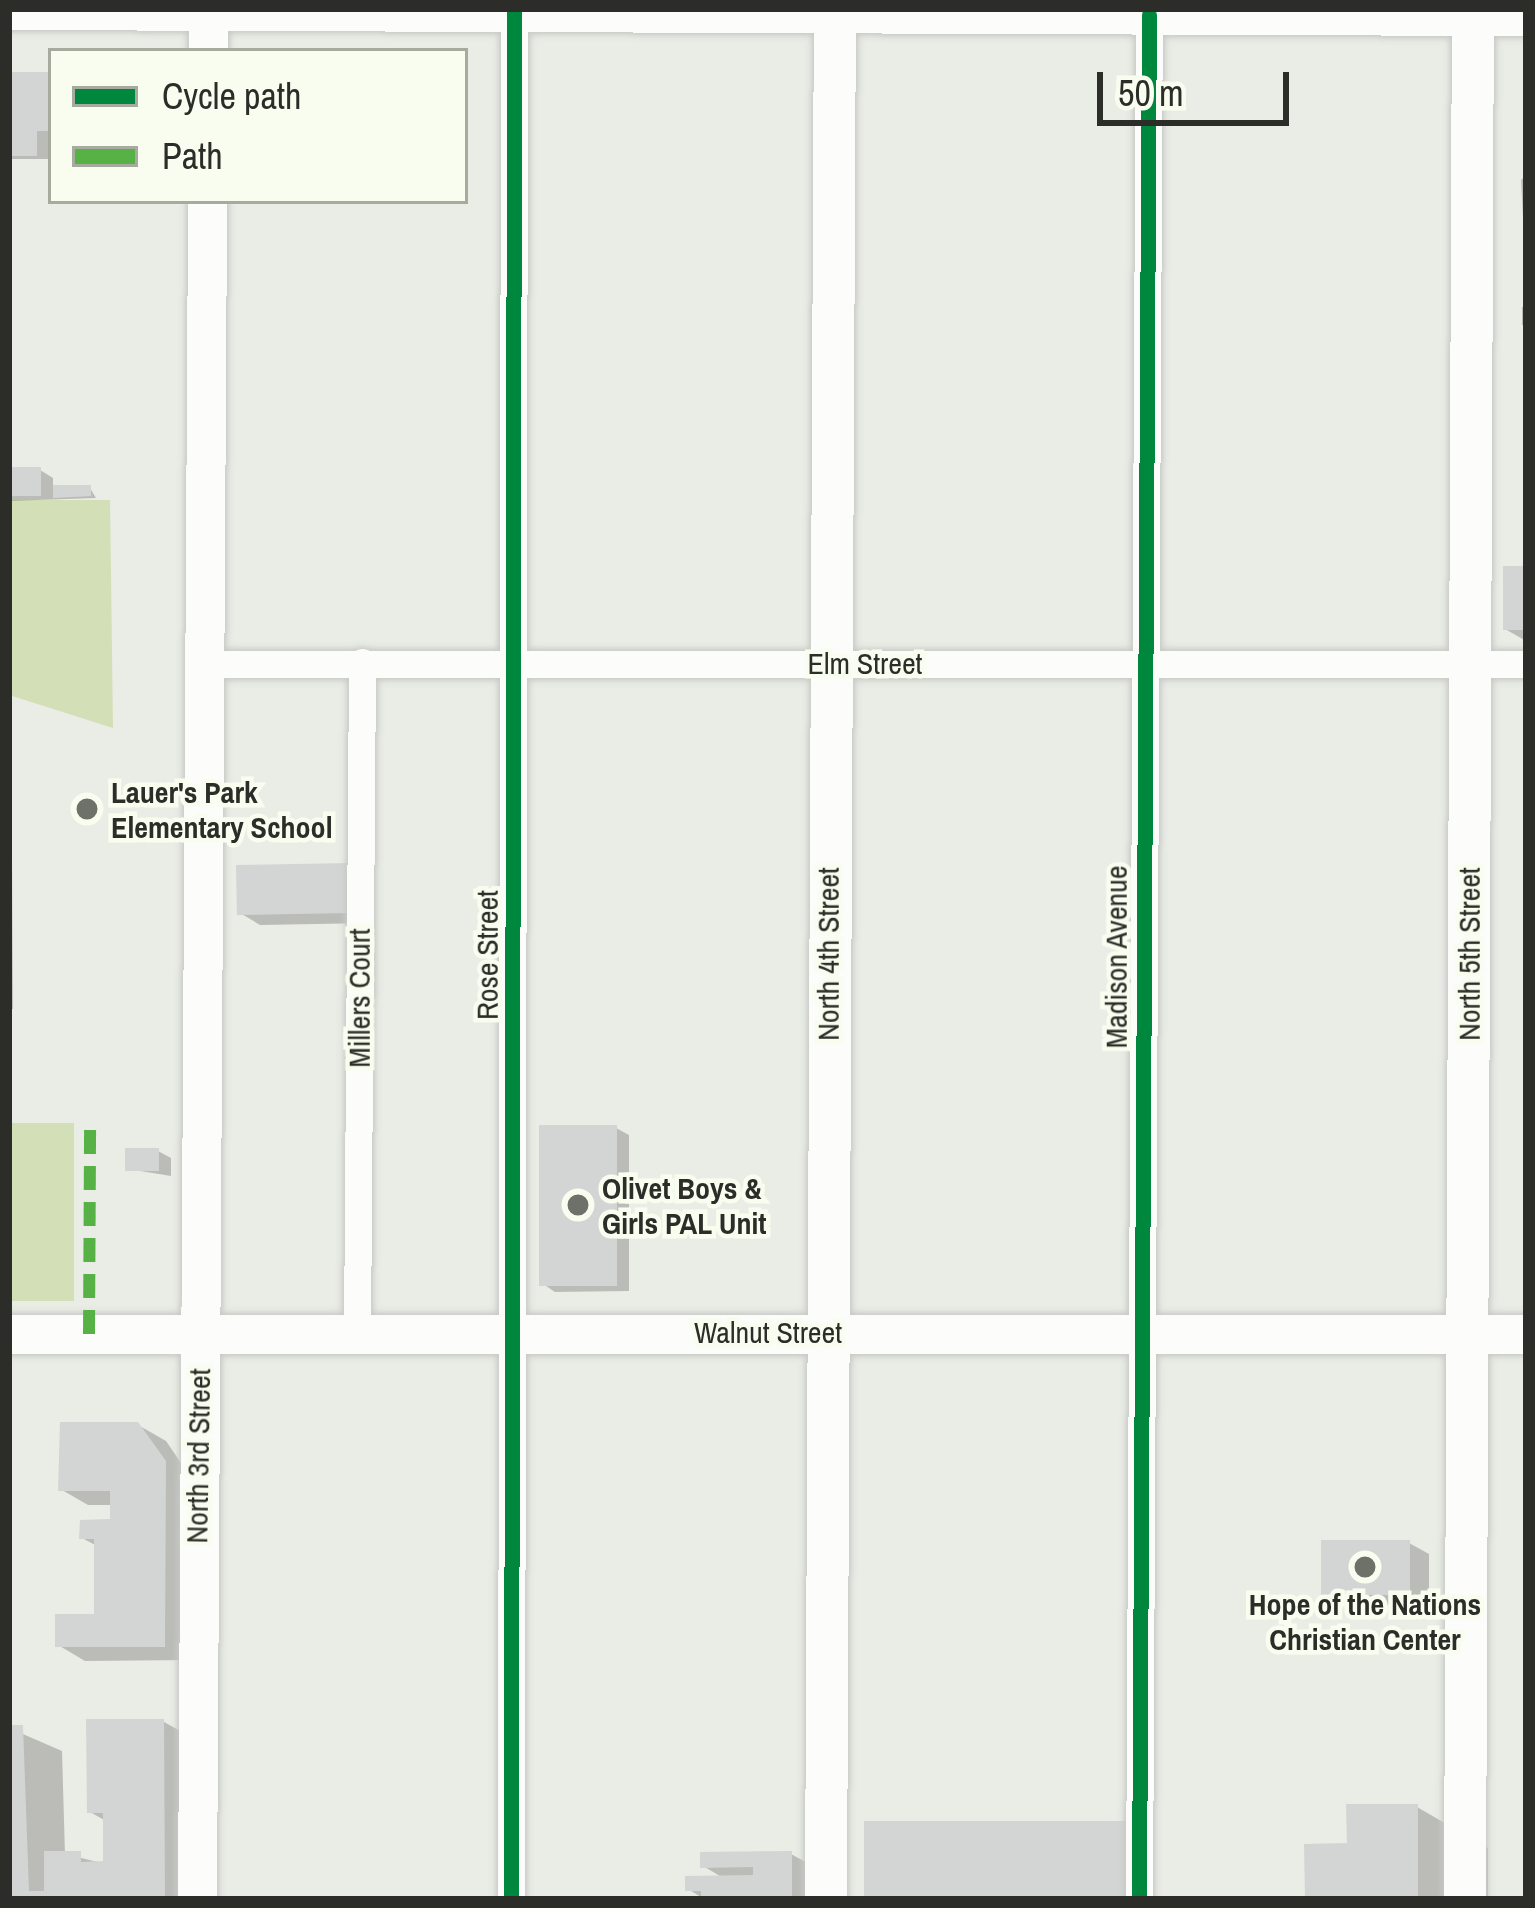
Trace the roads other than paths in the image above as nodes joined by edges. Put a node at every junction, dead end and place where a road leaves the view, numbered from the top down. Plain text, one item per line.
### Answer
1 (9, 10) edge
2 (208, 10) edge
3 (835, 11) edge
4 (514, 12) edge
5 (1474, 12) edge
6 (1149, 14) junction
7 (1526, 16) edge
8 (208, 48) edge
9 (207, 204) edge
10 (362, 662) junction
11 (516, 662) junction
12 (830, 663) junction
13 (203, 664) junction
14 (1145, 664) junction
15 (1468, 664) junction
16 (1526, 664) edge
17 (826, 1332) junction
18 (512, 1333) junction
19 (1141, 1333) junction
20 (9, 1334) edge
21 (199, 1334) junction
22 (357, 1334) junction
23 (1467, 1334) junction
24 (1526, 1334) edge
25 (197, 1899) edge
26 (512, 1899) edge
27 (826, 1899) edge
28 (1139, 1899) edge
29 (1465, 1899) edge

1 - 2 street
2 - 4 street
2 - 8 street
3 - 4 street
3 - 6 street
3 - 12 main road, North 4th Street
4 - 11 street, Rose Street
5 - 6 street
5 - 7 street
5 - 15 main road, North 5th Street
6 - 14 street, Madison Avenue
9 - 13 street, North 3rd Street
10 - 11 street, Elm Street
10 - 13 street, Elm Street
10 - 22 street, Millers Court
11 - 12 street, Elm Street
11 - 18 street, Rose Street
12 - 14 street, Elm Street
12 - 17 main road, North 4th Street
13 - 21 street, North 3rd Street
14 - 15 street, Elm Street
14 - 19 street, Madison Avenue
15 - 16 street, Elm Street
15 - 23 main road, North 5th Street
17 - 18 street, Walnut Street
17 - 19 street, Walnut Street
17 - 27 main road, North 4th Street
18 - 22 street, Walnut Street
18 - 26 street, Rose Street
19 - 23 street, Walnut Street
19 - 28 street, Madison Avenue
20 - 21 street, Walnut Street
21 - 22 street, Walnut Street
21 - 25 street, North 3rd Street
23 - 24 street, Walnut Street
23 - 29 main road, North 5th Street

